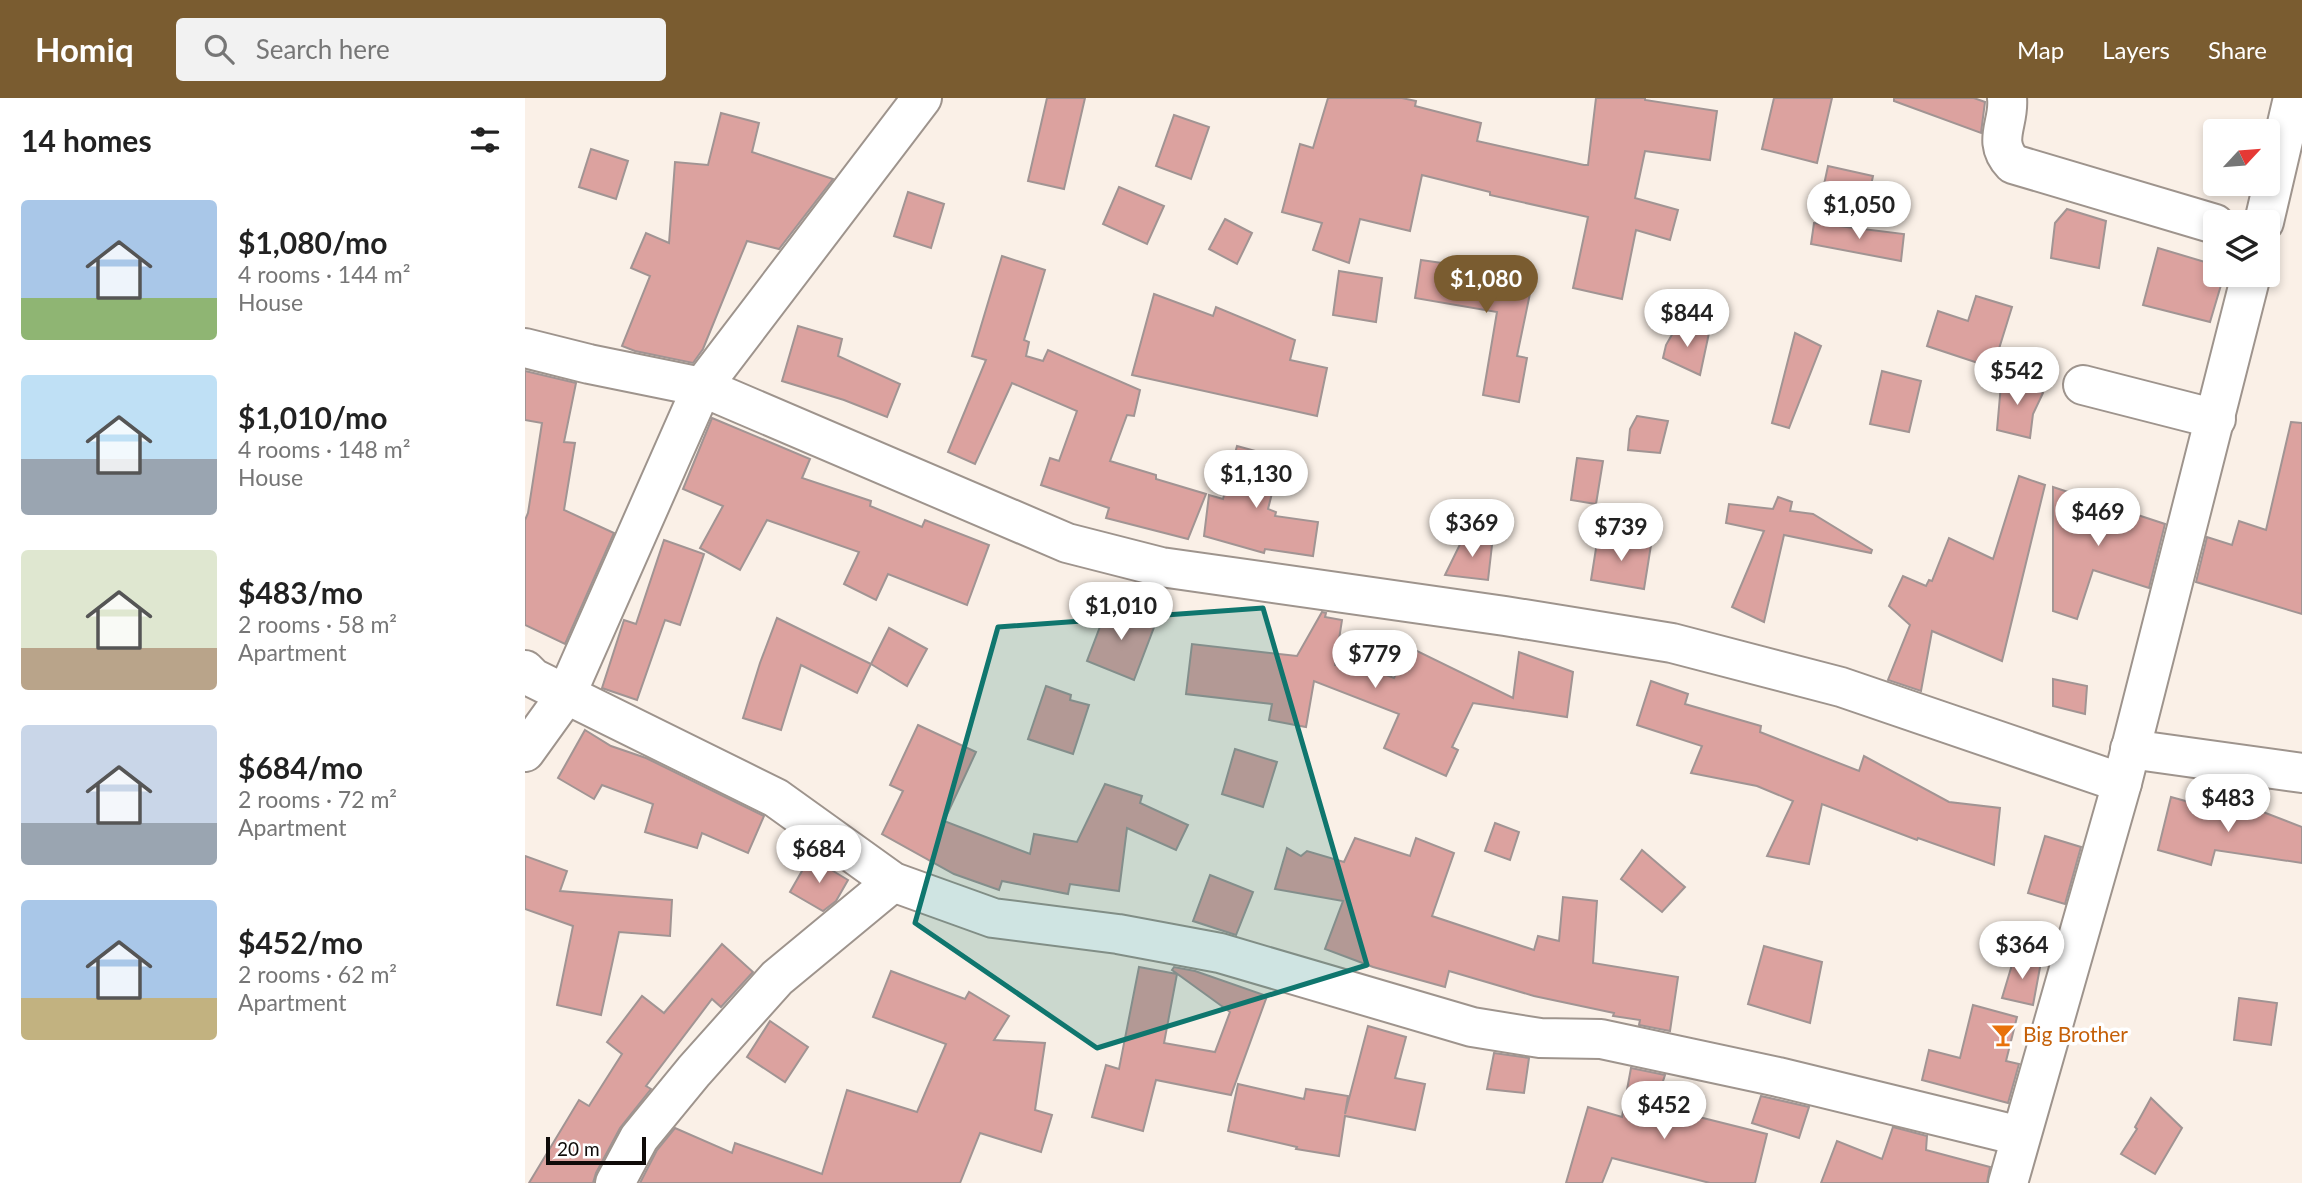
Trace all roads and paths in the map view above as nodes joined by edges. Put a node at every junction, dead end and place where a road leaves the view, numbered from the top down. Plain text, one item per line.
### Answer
1 (922, 98) edge
2 (2007, 98) edge
3 (2293, 98) edge
4 (2267, 210) edge
5 (2203, 220) edge
6 (2248, 287) edge
7 (525, 348) edge
8 (2083, 385) dead end
9 (702, 387) junction
10 (2216, 419) junction
11 (525, 670) edge
12 (566, 695) junction
13 (525, 752) edge
14 (2126, 766) junction
15 (2302, 773) edge
16 (893, 882) junction
17 (2020, 1136) junction
18 (615, 1183) edge
19 (2008, 1183) edge

1 - 9 street
2 - 5 street
3 - 4 street
6 - 10 street
7 - 9 street
8 - 10 street
9 - 12 street
9 - 14 street
10 - 14 street
11 - 12 street
12 - 13 street
12 - 16 street
14 - 15 street
14 - 17 street
16 - 17 street
16 - 18 street
17 - 19 street

